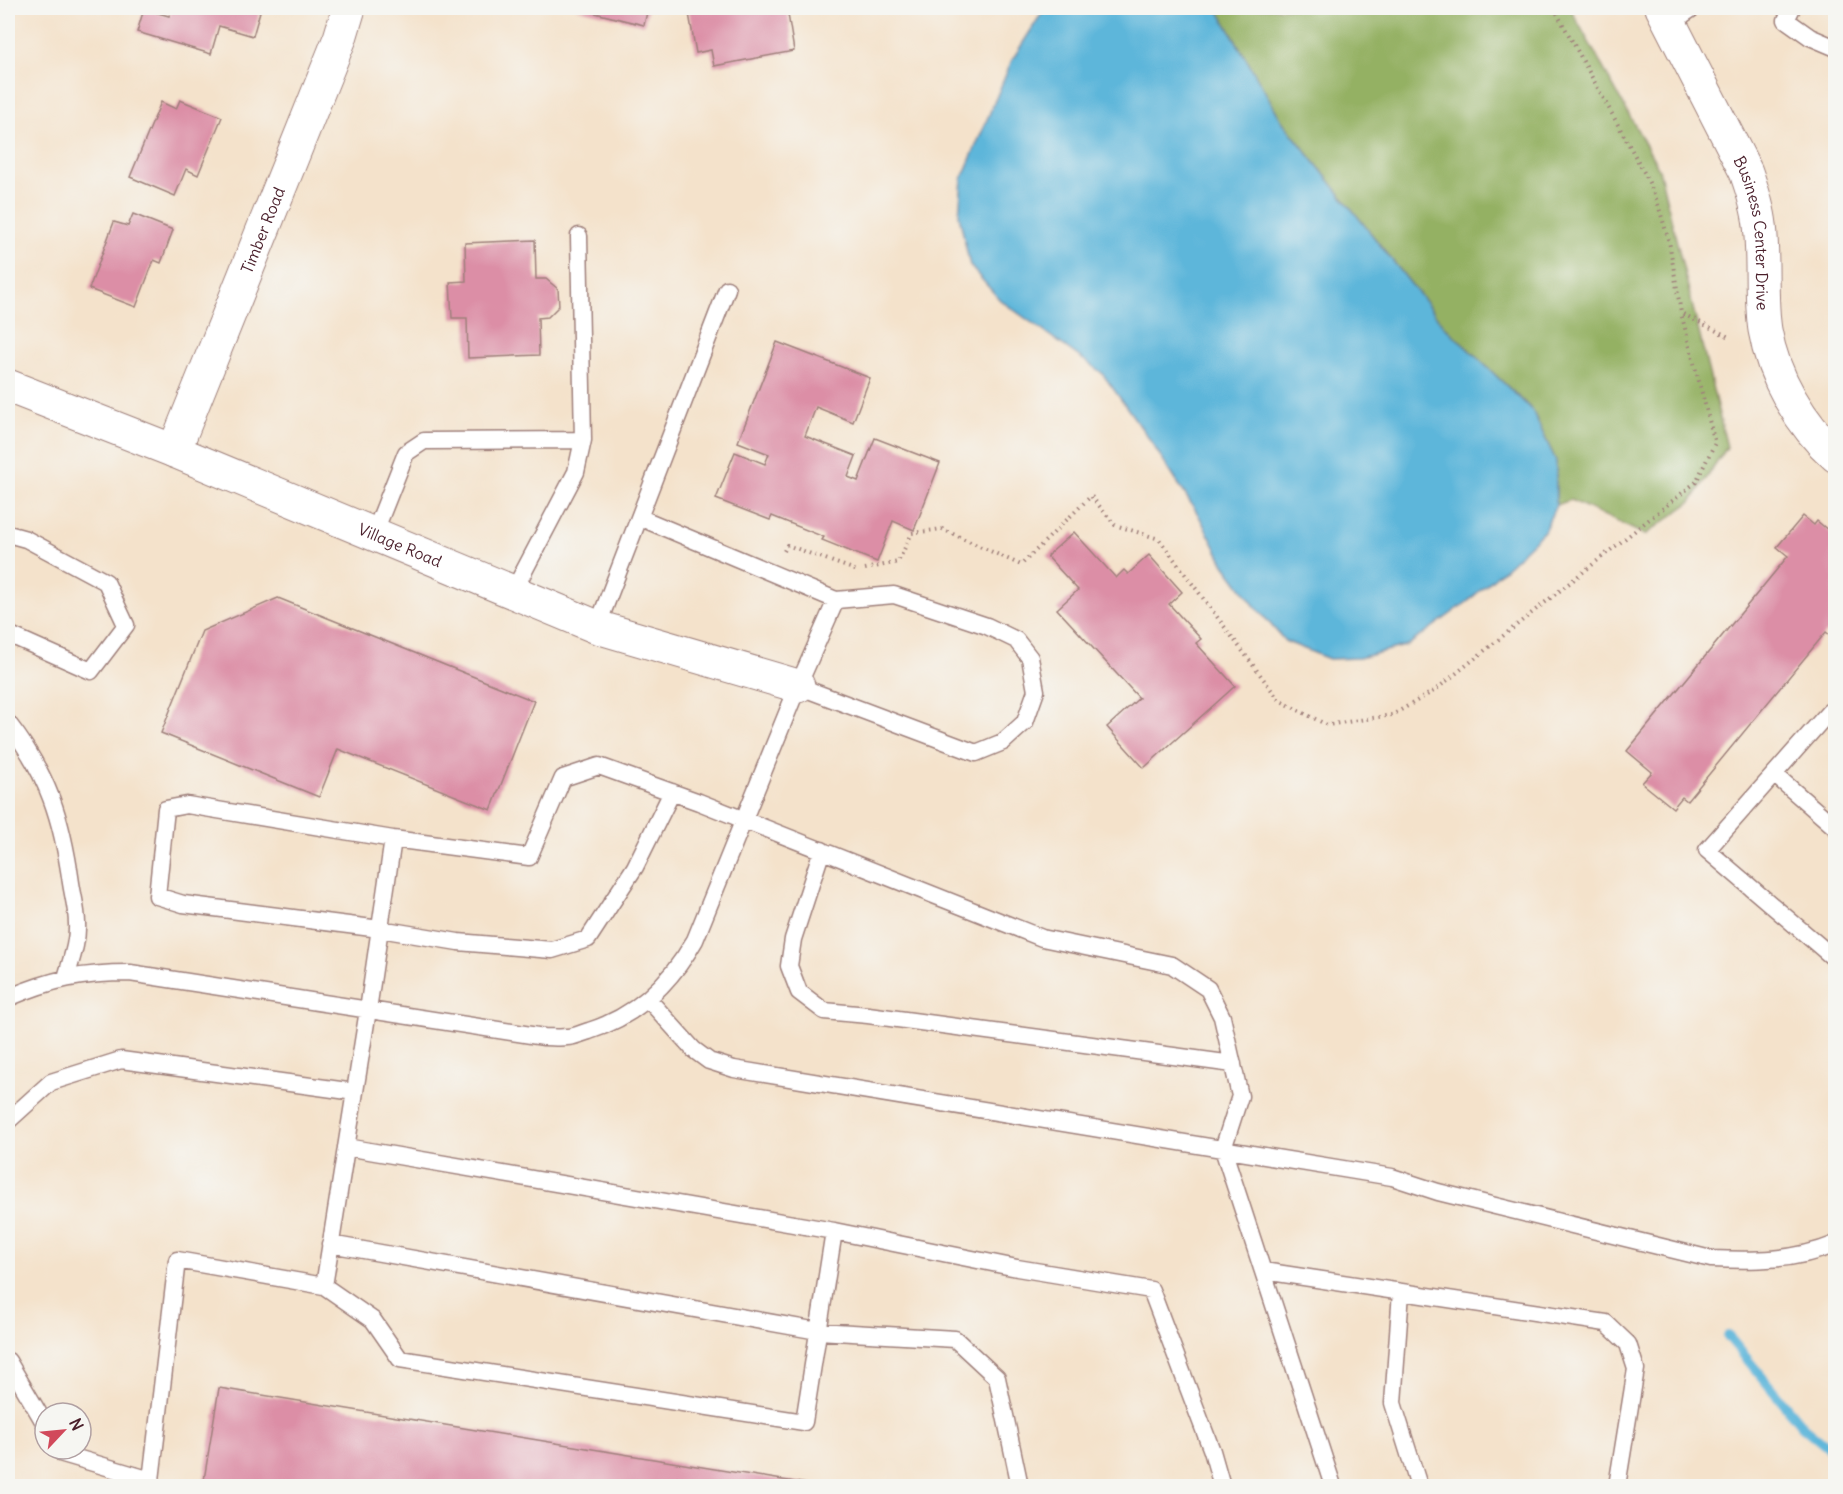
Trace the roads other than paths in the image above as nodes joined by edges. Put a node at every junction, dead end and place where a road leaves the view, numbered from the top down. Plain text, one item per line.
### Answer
1 (349, 8) edge
2 (1792, 8) edge
3 (1676, 13) edge
4 (1836, 48) edge
5 (579, 236) dead end
6 (727, 289) dead end
7 (8, 386) edge
8 (583, 440) junction
9 (174, 451) junction
10 (1836, 456) edge
11 (641, 518) junction
12 (8, 534) edge
13 (374, 534) junction
14 (513, 592) junction
15 (836, 600) junction
16 (597, 627) junction
17 (8, 634) edge
18 (798, 686) junction
19 (1836, 717) edge
20 (8, 723) edge
21 (1774, 774) junction
22 (672, 792) junction
23 (744, 820) junction
24 (1836, 828) edge
25 (393, 839) junction
26 (822, 850) junction
27 (380, 929) junction
28 (1836, 960) edge
29 (66, 978) junction
30 (8, 998) edge
31 (648, 999) junction
32 (368, 1010) junction
33 (1233, 1064) junction
34 (355, 1092) junction
35 (8, 1121) edge
36 (346, 1147) junction
37 (1223, 1149) junction
38 (834, 1231) junction
39 (330, 1244) junction
40 (1836, 1244) edge
41 (1263, 1270) junction
42 (324, 1286) junction
43 (1401, 1292) junction
44 (818, 1331) junction
45 (8, 1361) edge
46 (33, 1404) edge
47 (87, 1461) edge
48 (1020, 1486) edge
49 (1222, 1486) edge
50 (1333, 1486) edge
51 (1419, 1486) edge
52 (1617, 1486) edge

1 - 9 street, Timber Road
2 - 4 lane
3 - 10 street, Business Center Drive
5 - 8 lane
6 - 11 lane
7 - 9 street, Village Road
8 - 13 lane
8 - 14 lane
9 - 13 street, Village Road
11 - 15 lane
11 - 16 lane
12 - 17 lane
13 - 14 street, Village Road
14 - 16 street, Village Road
15 - 18 lane
15 - 18 lane
16 - 18 street, Village Road
18 - 23 lane
19 - 21 lane
20 - 29 lane
21 - 24 lane
21 - 28 lane
22 - 23 lane
22 - 25 lane
22 - 27 lane
23 - 26 lane
23 - 31 lane
25 - 27 lane
25 - 27 lane
26 - 33 lane
26 - 33 lane
27 - 32 lane
29 - 30 lane
29 - 32 lane
31 - 32 lane
31 - 37 lane
32 - 34 lane
33 - 37 lane
34 - 35 lane
34 - 36 lane
36 - 38 lane
36 - 39 lane
37 - 40 lane
37 - 41 lane
38 - 44 lane
38 - 49 lane
39 - 42 lane
39 - 44 lane
41 - 43 lane
41 - 50 lane
42 - 44 lane
42 - 47 lane
43 - 51 lane
43 - 52 lane
44 - 48 lane
45 - 46 lane

